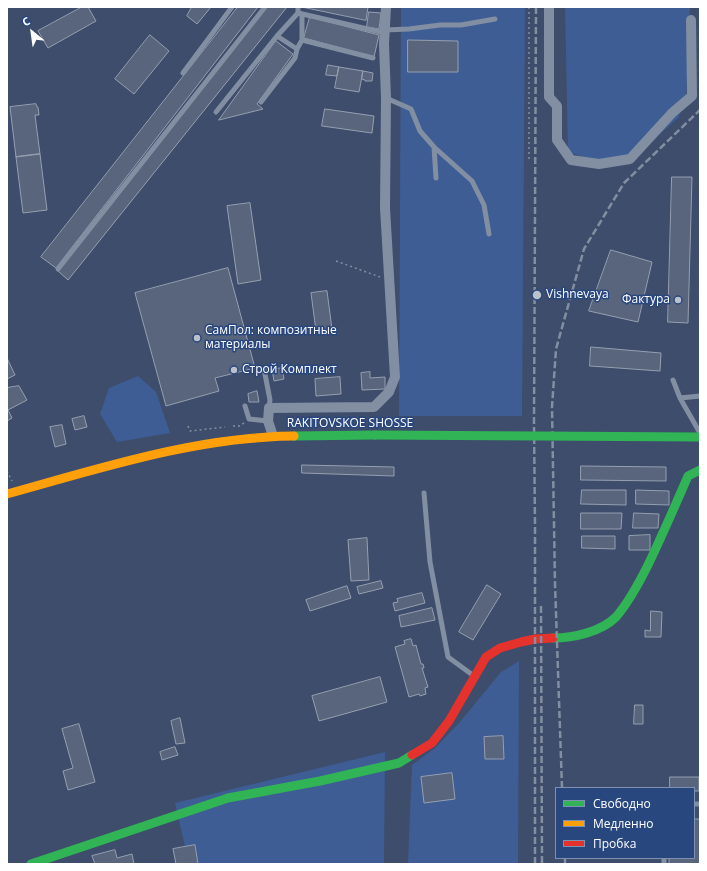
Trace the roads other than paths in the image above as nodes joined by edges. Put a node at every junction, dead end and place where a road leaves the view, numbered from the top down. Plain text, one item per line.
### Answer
1 (232, 7) edge
2 (265, 7) edge
3 (386, 7) edge
4 (549, 7) edge
5 (299, 11) edge
6 (495, 19) dead end
7 (691, 20) dead end
8 (385, 31) junction
9 (277, 36) junction
10 (302, 40) junction
11 (297, 49) junction
12 (373, 58) dead end
13 (183, 72) dead end
14 (386, 98) junction
15 (261, 102) dead end
16 (216, 112) dead end
17 (434, 147) junction
18 (436, 178) dead end
19 (489, 234) dead end
20 (58, 269) dead end
21 (264, 369) dead end
22 (673, 380) dead end
23 (700, 396) edge
24 (680, 398) junction
25 (245, 406) dead end
26 (269, 408) junction
27 (268, 420) junction
28 (700, 433) edge
29 (273, 436) junction
30 (700, 437) edge
31 (700, 470) edge
32 (424, 492) dead end
33 (7, 494) edge
34 (474, 677) junction
35 (31, 864) edge

1 - 13 lane
2 - 20 lane
3 - 8 street
4 - 7 street
5 - 8 lane
5 - 9 lane
5 - 10 lane
6 - 8 lane
8 - 14 street
9 - 11 lane
9 - 16 lane
10 - 11 lane
10 - 12 lane
11 - 15 lane
14 - 17 lane
14 - 26 street
17 - 18 lane
17 - 19 lane
21 - 26 lane
22 - 24 lane
23 - 24 lane
24 - 28 lane
25 - 27 lane
26 - 27 street
27 - 29 street
29 - 30 street, RAKITOVSKOE SHOSSE, bridge
29 - 33 street, RAKITOVSKOE SHOSSE
31 - 34 street
32 - 34 lane
34 - 35 street

